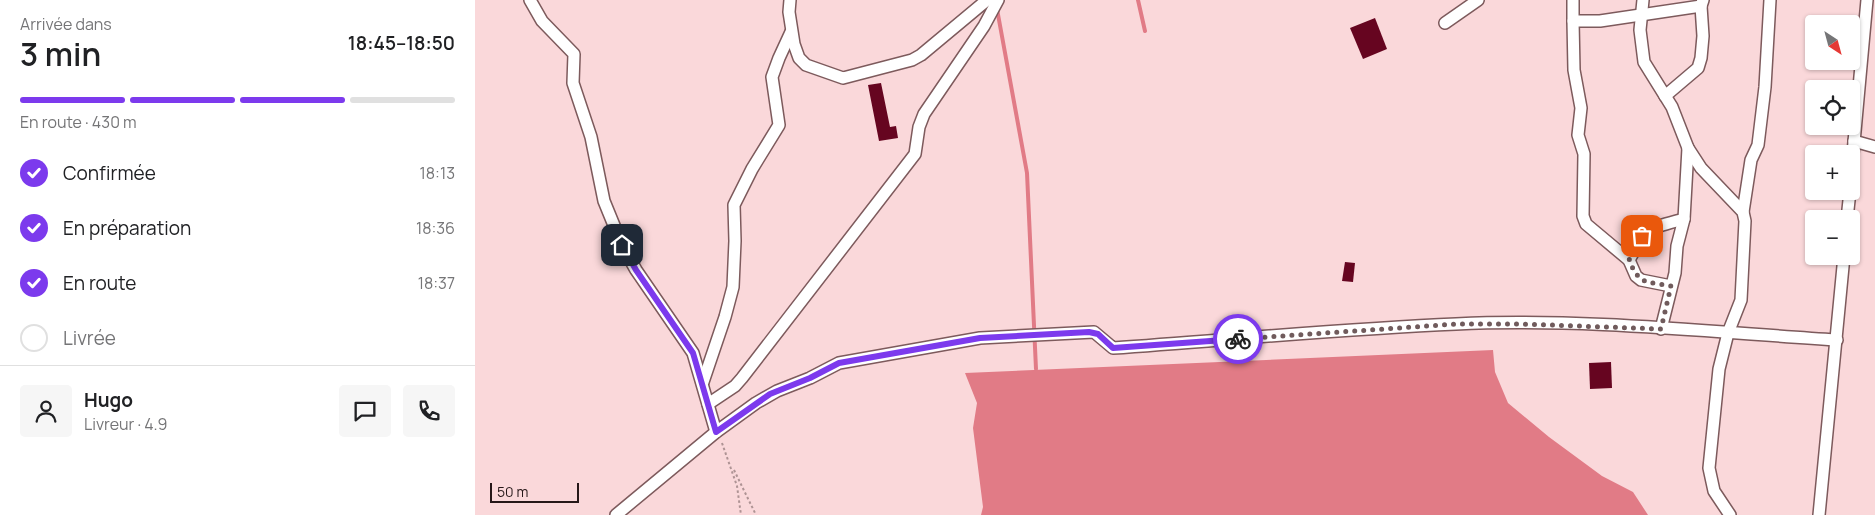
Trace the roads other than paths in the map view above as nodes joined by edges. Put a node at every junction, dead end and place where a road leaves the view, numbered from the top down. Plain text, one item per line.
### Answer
1 (530, 0) edge
2 (790, 0) edge
3 (987, 0) edge
4 (998, 0) edge
5 (1478, 0) edge
6 (1573, 0) edge
7 (1643, 0) edge
8 (1771, 0) edge
9 (1867, 0) edge
10 (1702, 3) edge
11 (1642, 15) junction
12 (1573, 21) junction
13 (1445, 23) dead end
14 (791, 32) junction
15 (1665, 96) junction
16 (1854, 141) junction
17 (1854, 145) edge
18 (1875, 147) edge
19 (1688, 148) junction
20 (1743, 212) junction
21 (1684, 219) junction
22 (1629, 260) junction
23 (1843, 265) edge
24 (1671, 286) junction
25 (1661, 329) junction
26 (1728, 333) junction
27 (1837, 340) junction
28 (703, 382) junction
29 (708, 404) junction
30 (716, 432) junction
31 (616, 515) edge
32 (1730, 515) edge
33 (1819, 515) edge

1 - 28 street
2 - 14 street
3 - 14 street
4 - 29 street
5 - 13 street
6 - 12 street
7 - 11 street
8 - 20 street
9 - 16 street
10 - 11 street
10 - 15 street
11 - 12 street
11 - 15 street
12 - 22 street
14 - 28 street
15 - 19 street
16 - 17 street
16 - 18 street
19 - 20 street
19 - 21 street
20 - 26 street
21 - 22 street
21 - 24 street
22 - 24 street
23 - 27 street
24 - 25 street
25 - 26 street
25 - 30 street
26 - 27 street
26 - 32 street
27 - 33 street
28 - 29 street
29 - 30 street
30 - 31 street

